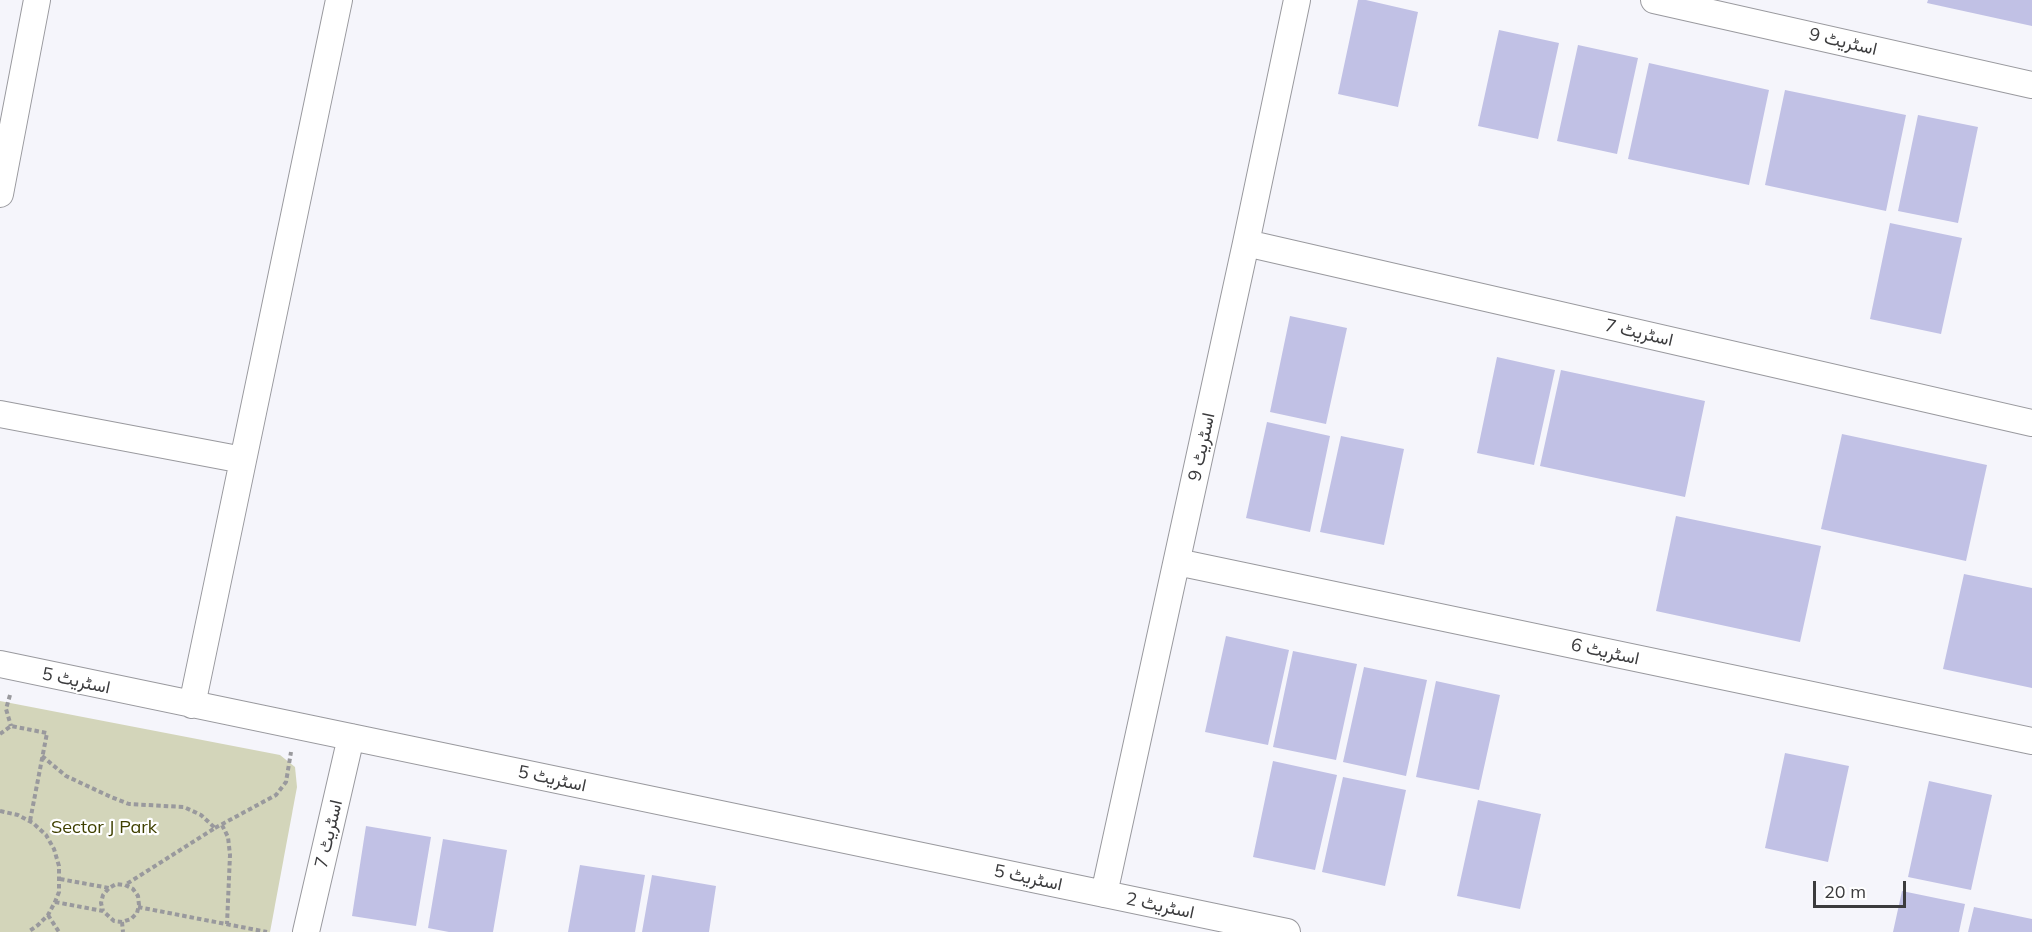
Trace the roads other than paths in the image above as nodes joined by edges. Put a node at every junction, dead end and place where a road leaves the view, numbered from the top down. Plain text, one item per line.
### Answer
1 (37, 0) edge
2 (339, 0) edge
3 (1297, 0) edge
4 (1654, 0) edge
5 (2032, 85) edge
6 (0, 194) edge
7 (1246, 243) junction
8 (0, 414) edge
9 (2032, 423) edge
10 (243, 460) junction
11 (1177, 562) junction
12 (0, 664) edge
13 (192, 705) junction
14 (351, 737) junction
15 (2032, 741) edge
16 (1104, 894) junction
17 (306, 932) edge
18 (1287, 932) edge

1 - 6 street
2 - 10 street
3 - 7 street, اسٹریٹ 9
4 - 5 street, اسٹریٹ 9
7 - 9 street, اسٹریٹ 7
7 - 11 street, اسٹریٹ 9
8 - 10 street
10 - 13 street
11 - 15 street, اسٹریٹ 6
11 - 16 street, اسٹریٹ 9
12 - 13 street, اسٹریٹ 5
13 - 14 street, اسٹریٹ 5
14 - 16 street, اسٹریٹ 5
14 - 17 street, اسٹریٹ 7
16 - 18 street, اسٹریٹ 2

